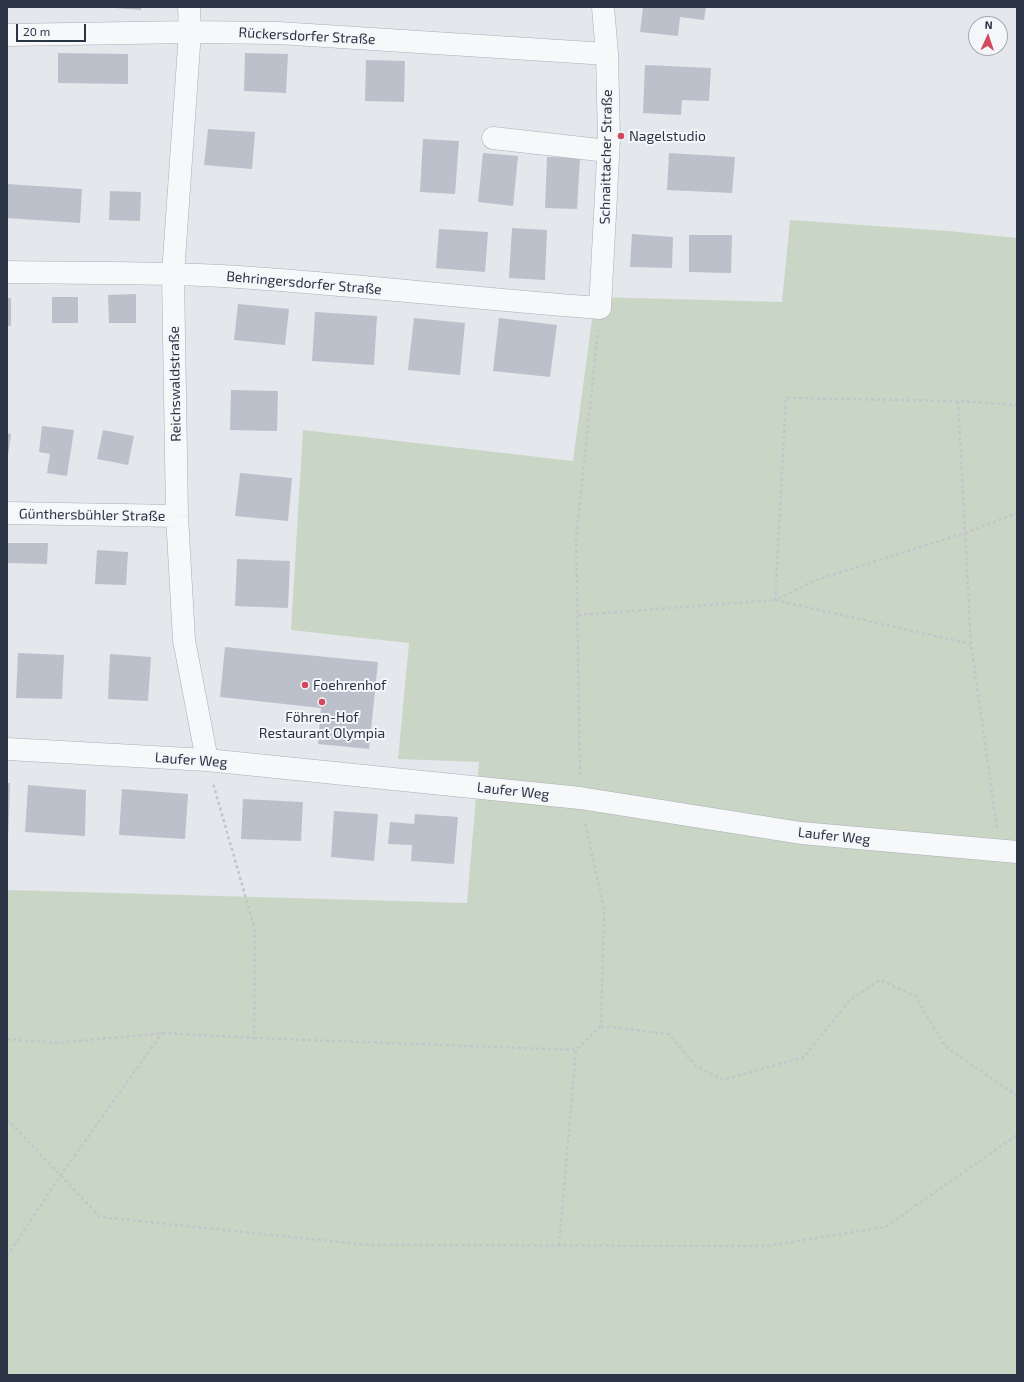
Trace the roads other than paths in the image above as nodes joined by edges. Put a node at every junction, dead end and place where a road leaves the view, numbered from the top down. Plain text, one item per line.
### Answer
1 (190, 7) edge
2 (603, 7) edge
3 (190, 32) junction
4 (7, 35) edge
5 (606, 54) junction
6 (493, 138) dead end
7 (608, 151) junction
8 (7, 272) edge
9 (173, 274) junction
10 (600, 308) joint
11 (7, 513) edge
12 (177, 516) junction
13 (7, 749) edge
14 (207, 760) junction
15 (1009, 852) edge

1 - 3 street, Reichswaldstraße
2 - 5 street, Schnaittacher Straße
3 - 4 street, Rückersdorfer Straße
3 - 5 street, Rückersdorfer Straße
3 - 9 street, Reichswaldstraße
5 - 7 street, Schnaittacher Straße
6 - 7 street
7 - 10 street, Schnaittacher Straße
8 - 9 street, Behringersdorfer Straße
9 - 10 street, Behringersdorfer Straße
9 - 12 street, Reichswaldstraße
11 - 12 street, Günthersbühler Straße
12 - 14 street, Reichswaldstraße
13 - 14 street, Laufer Weg
14 - 15 street, Laufer Weg

